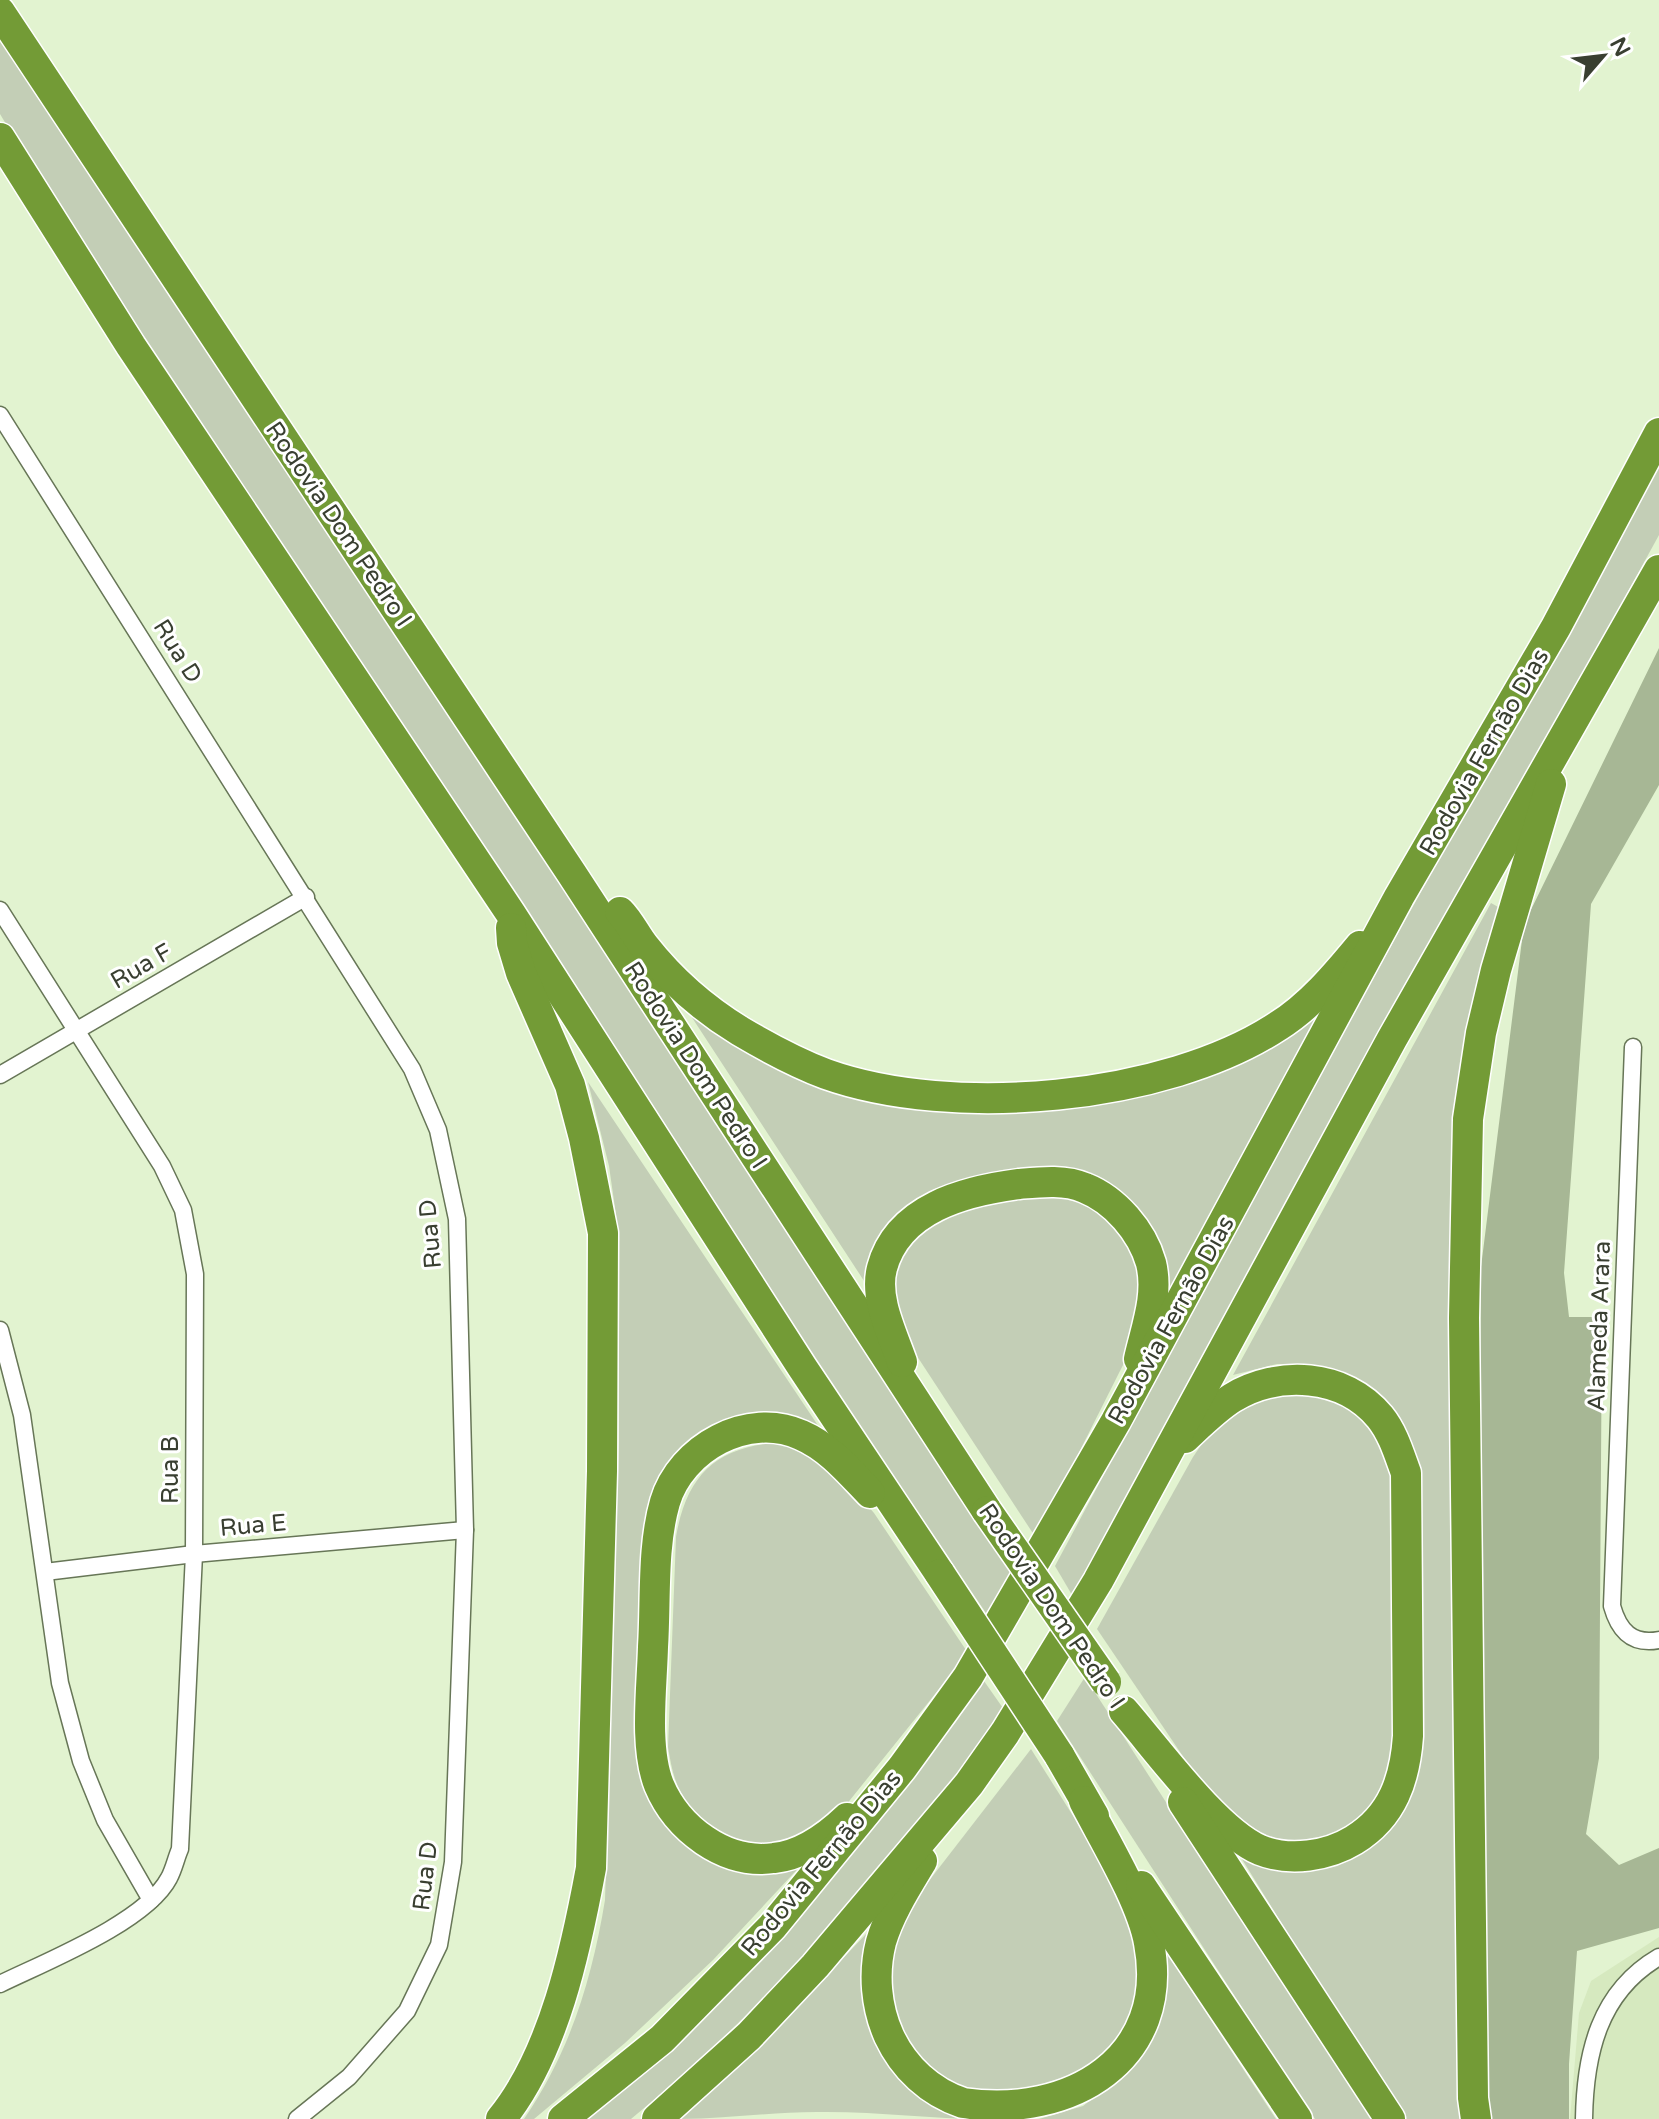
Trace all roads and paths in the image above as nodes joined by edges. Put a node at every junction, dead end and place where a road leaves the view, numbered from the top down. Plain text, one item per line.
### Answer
1 (0, 12) edge
2 (0, 138) edge
3 (0, 415) edge
4 (1659, 433) edge
5 (1659, 570) edge
6 (1569, 728) junction
7 (572, 874) junction
8 (306, 897) junction
9 (1399, 897) junction
10 (0, 910) edge
11 (511, 914) junction
12 (77, 1032) junction
13 (1633, 1047) dead end
14 (0, 1075) edge
15 (0, 1330) edge
16 (915, 1402) junction
17 (1116, 1421) junction
18 (1169, 1453) junction
19 (465, 1530) junction
20 (194, 1554) junction
21 (934, 1565) junction
22 (45, 1572) junction
23 (1659, 1640) edge
24 (1124, 1711) junction
25 (902, 1768) junction
26 (969, 1784) junction
27 (1084, 1801) junction
28 (151, 1900) junction
29 (1659, 1957) edge
30 (0, 1984) edge
31 (297, 2119) edge
32 (501, 2119) edge
33 (563, 2119) edge
34 (657, 2119) edge
35 (1297, 2119) edge
36 (1390, 2119) edge
37 (1476, 2119) edge
38 (1584, 2119) edge

1 - 7 highway, Rodovia Dom Pedro I
2 - 11 highway
3 - 8 street, Rua D
4 - 9 highway, Rodovia Fernão Dias
5 - 6 highway
6 - 18 highway
6 - 37 highway
7 - 9 highway
7 - 16 highway, Rodovia Dom Pedro I
8 - 12 street, Rua F
8 - 19 street, Rua D
9 - 17 highway, Rodovia Fernão Dias
10 - 12 street, Rua B
11 - 21 highway
11 - 32 highway
12 - 14 street, Rua F
12 - 20 street, Rua B
13 - 23 street, Alameda Arara
15 - 22 street
16 - 17 highway
16 - 24 highway, Rodovia Dom Pedro I, bridge
17 - 25 highway, Rodovia Fernão Dias
18 - 24 highway
18 - 26 highway
19 - 20 street, Rua E
19 - 31 street, Rua D
20 - 22 street, Rua E
20 - 28 street, Rua B
21 - 25 highway
21 - 27 highway, bridge
22 - 28 street
24 - 36 highway, Rodovia Dom Pedro I
25 - 33 highway, Rodovia Fernão Dias
26 - 27 highway
26 - 34 highway
27 - 35 highway
28 - 30 street, Rua B
29 - 38 street

